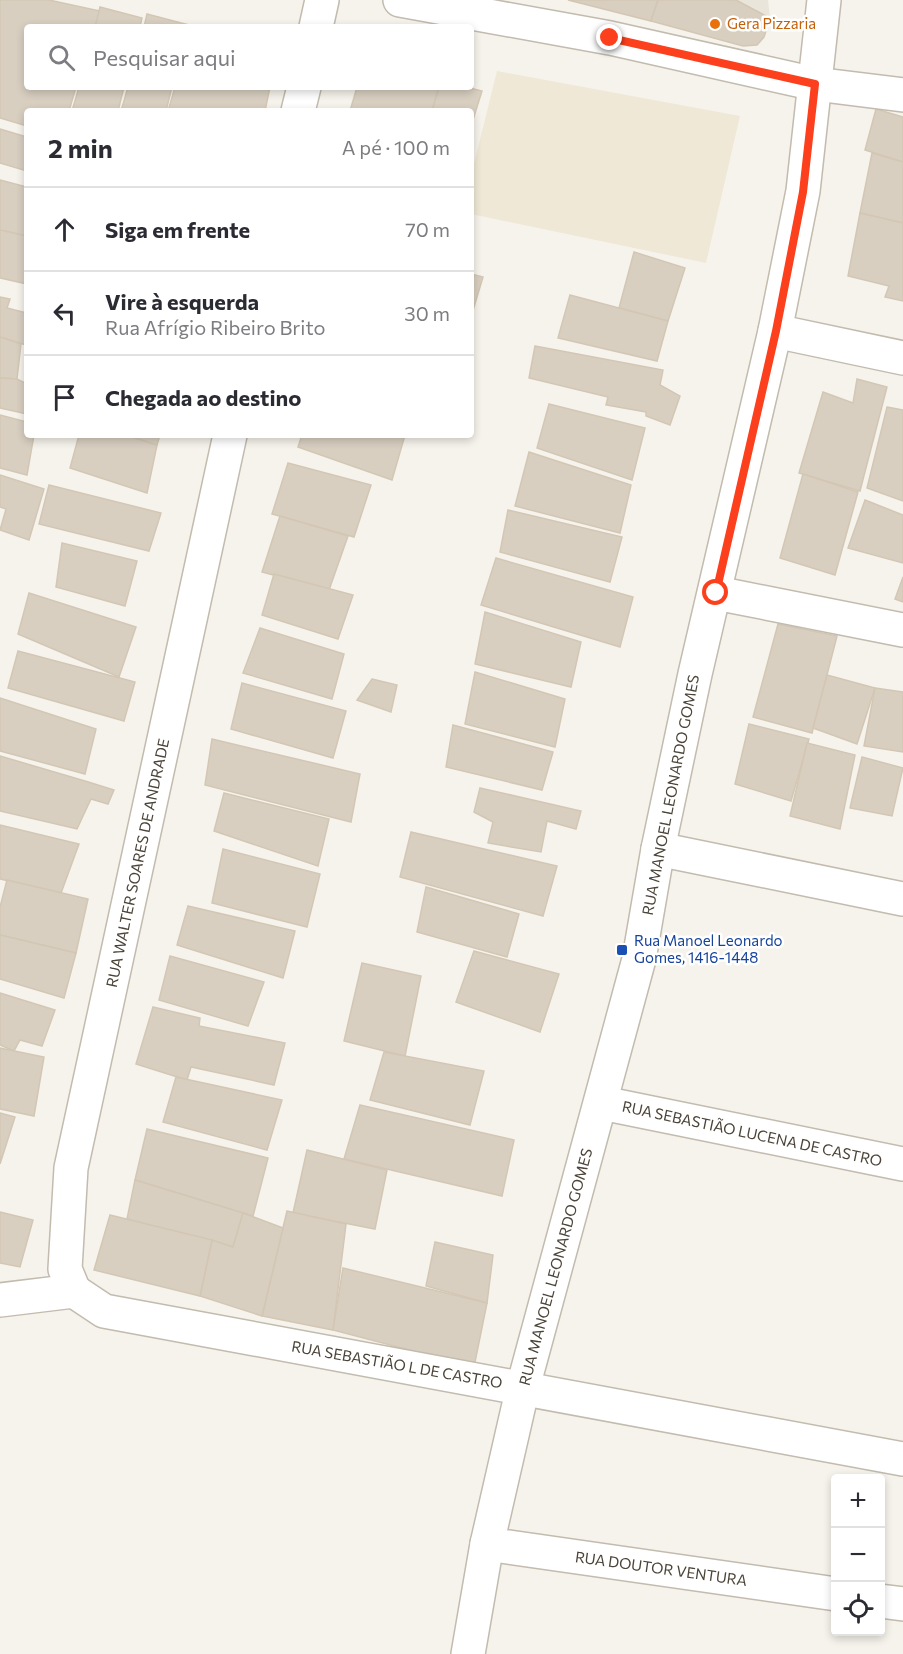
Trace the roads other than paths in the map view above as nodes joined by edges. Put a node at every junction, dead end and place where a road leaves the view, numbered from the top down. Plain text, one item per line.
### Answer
1 (322, 0) edge
2 (400, 0) edge
3 (824, 0) edge
4 (317, 24) edge
5 (815, 84) junction
6 (303, 90) edge
7 (903, 95) edge
8 (299, 108) edge
9 (776, 331) junction
10 (903, 358) edge
11 (229, 438) edge
12 (716, 593) junction
13 (903, 630) edge
14 (658, 849) junction
15 (903, 899) edge
16 (602, 1103) junction
17 (903, 1164) edge
18 (74, 1291) junction
19 (0, 1300) edge
20 (523, 1388) junction
21 (903, 1459) edge
22 (487, 1544) junction
23 (831, 1593) edge
24 (885, 1602) edge
25 (903, 1604) edge
26 (468, 1654) edge

1 - 4 street
2 - 5 street
3 - 5 street, RUA MANOEL LEONARDO GOMES
5 - 7 street
5 - 9 street, RUA MANOEL LEONARDO GOMES
6 - 8 street
9 - 10 street
9 - 12 street, RUA MANOEL LEONARDO GOMES
11 - 18 street, RUA WALTER SOARES DE ANDRADE
12 - 13 street
12 - 14 street, RUA MANOEL LEONARDO GOMES
14 - 15 street
14 - 16 street, RUA MANOEL LEONARDO GOMES
16 - 17 street, RUA SEBASTIÃO LUCENA DE CASTRO
16 - 20 street, RUA MANOEL LEONARDO GOMES
18 - 19 street
18 - 20 street, RUA SEBASTIÃO L DE CASTRO
20 - 21 street, RUA SEBASTIÃO L DE CASTRO
20 - 22 street, RUA MANOEL LEONARDO GOMES
22 - 23 street, RUA DOUTOR VENTURA
22 - 26 street, RUA MANOEL LEONARDO GOMES
24 - 25 street

